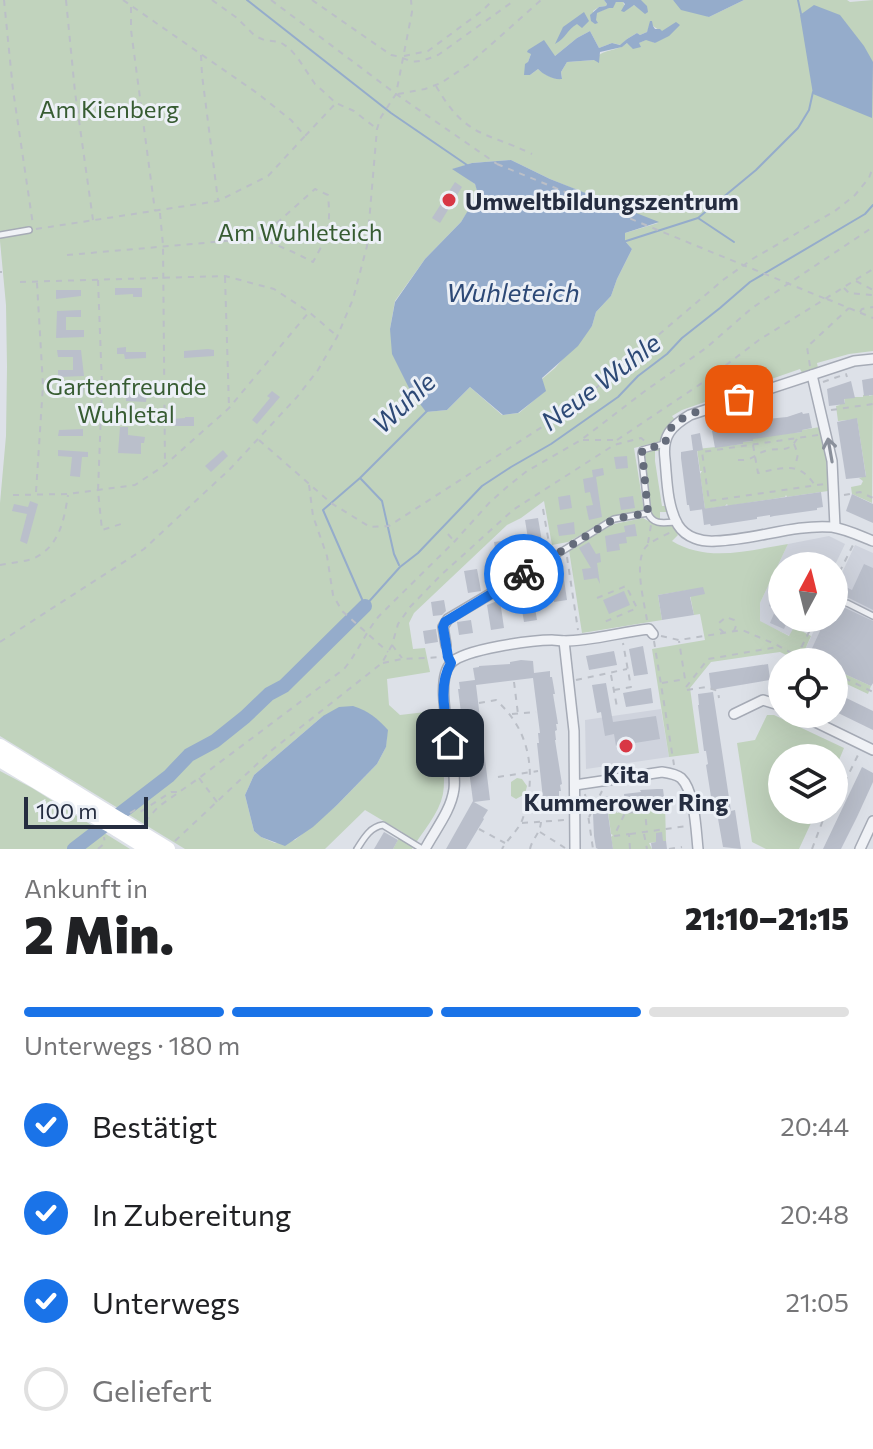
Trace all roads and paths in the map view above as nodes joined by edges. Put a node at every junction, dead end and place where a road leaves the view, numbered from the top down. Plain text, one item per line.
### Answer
1 (4, 0) edge
2 (66, 0) edge
3 (123, 0) edge
4 (212, 0) edge
5 (271, 0) edge
6 (312, 0) edge
7 (411, 0) edge
8 (493, 0) edge
9 (515, 0) edge
10 (541, 0) edge
11 (131, 6) junction
12 (201, 54) junction
13 (403, 56) junction
14 (435, 85) junction
15 (396, 94) junction
16 (336, 103) junction
17 (377, 129) junction
18 (305, 136) junction
19 (532, 154) dead end
20 (873, 167) edge
21 (218, 201) junction
22 (157, 212) junction
23 (94, 221) junction
24 (873, 227) edge
25 (31, 230) junction
26 (0, 235) edge
27 (260, 238) junction
28 (163, 245) junction
29 (67, 255) dead end
30 (873, 270) edge
31 (225, 276) junction
32 (164, 278) junction
33 (98, 280) junction
34 (855, 281) junction
35 (20, 282) dead end
36 (37, 282) junction
37 (844, 288) junction
38 (873, 290) edge
39 (873, 295) edge
40 (826, 299) junction
41 (873, 307) edge
42 (849, 308) junction
43 (309, 312) junction
44 (860, 313) junction
45 (873, 318) edge
46 (337, 337) junction
47 (873, 359) edge
48 (812, 375) junction
49 (873, 404) edge
50 (229, 408) junction
51 (822, 411) junction
52 (827, 433) junction
53 (798, 438) junction
54 (258, 440) junction
55 (581, 440) junction
56 (619, 441) junction
57 (665, 444) junction
58 (794, 444) junction
59 (753, 445) junction
60 (648, 447) junction
61 (755, 457) junction
62 (738, 460) dead end
63 (165, 465) junction
64 (795, 469) junction
65 (833, 483) junction
66 (309, 484) junction
67 (815, 485) junction
68 (98, 491) junction
69 (36, 494) junction
70 (68, 494) junction
71 (13, 495) dead end
72 (837, 495) dead end
73 (873, 498) edge
74 (543, 509) dead end
75 (648, 513) junction
76 (652, 520) junction
77 (121, 524) dead end
78 (678, 524) junction
79 (835, 527) junction
80 (448, 534) dead end
81 (856, 540) dead end
82 (455, 541) junction
83 (873, 541) edge
84 (648, 545) junction
85 (565, 548) junction
86 (848, 556) edge
87 (551, 558) junction
88 (0, 565) edge
89 (597, 598) dead end
90 (848, 604) edge
91 (575, 612) junction
92 (569, 613) dead end
93 (873, 616) edge
94 (602, 623) dead end
95 (621, 632) junction
96 (651, 632) junction
97 (734, 632) junction
98 (724, 633) junction
99 (366, 634) junction
100 (580, 639) junction
101 (679, 640) junction
102 (564, 641) junction
103 (0, 642) edge
104 (392, 645) junction
105 (446, 645) joint
106 (780, 647) joint
107 (388, 653) junction
108 (402, 659) junction
109 (450, 660) junction
110 (382, 663) junction
111 (628, 668) junction
112 (611, 674) junction
113 (848, 680) edge
114 (568, 681) junction
115 (514, 682) dead end
116 (661, 683) junction
117 (614, 690) junction
118 (873, 692) edge
119 (719, 698) dead end
120 (768, 702) edge
121 (479, 703) dead end
122 (617, 707) dead end
123 (536, 712) dead end
124 (518, 714) junction
125 (734, 714) dead end
126 (511, 715) junction
127 (828, 728) edge
128 (0, 746) edge
129 (873, 750) edge
130 (859, 754) dead end
131 (0, 760) edge
132 (538, 771) dead end
133 (531, 773) junction
134 (673, 774) junction
135 (848, 776) edge
136 (498, 777) dead end
137 (199, 778) junction
138 (575, 785) junction
139 (602, 791) dead end
140 (178, 792) junction
141 (585, 793) dead end
142 (218, 802) junction
143 (104, 816) junction
144 (588, 818) junction
145 (565, 820) dead end
146 (873, 821) edge
147 (541, 822) junction
148 (520, 823) junction
149 (144, 824) dead end
150 (821, 824) edge
151 (118, 825) junction
152 (695, 825) junction
153 (479, 829) dead end
154 (539, 832) junction
155 (646, 832) junction
156 (629, 834) junction
157 (505, 843) junction
158 (171, 846) edge
159 (682, 847) edge
160 (565, 848) edge
161 (98, 849) edge
162 (148, 849) edge
163 (357, 849) edge
164 (423, 849) edge
165 (502, 849) edge
166 (530, 849) edge
167 (575, 849) edge
168 (593, 849) edge
169 (630, 849) edge
170 (647, 849) edge
171 (669, 849) edge
172 (698, 849) edge
173 (812, 849) edge
174 (860, 849) edge

1 - 25 path
2 - 23 path
3 - 11 path
4 - 16 path
5 - 15 path
6 - 13 path
7 - 13 path
8 - 13 path
9 - 13 path
10 - 14 path
11 - 12 path
11 - 22 path
12 - 18 path
12 - 21 path
13 - 15 path
14 - 15 path
14 - 19 path
15 - 17 path
15 - 40 path, bridge
16 - 17 path
16 - 18 path
17 - 46 path
18 - 21 path
20 - 66 path
21 - 22 path
22 - 23 path
22 - 28 path
23 - 25 path
24 - 55 path
25 - 26 lane
27 - 27 path
27 - 28 path
28 - 29 path
28 - 32 path
30 - 34 path
31 - 32 path
31 - 43 path
31 - 50 path
32 - 33 path
32 - 63 path
33 - 36 path
33 - 68 path
34 - 37 path
34 - 38 path
35 - 36 path
36 - 69 path
37 - 39 path
37 - 40 path
40 - 42 path
40 - 56 path
41 - 44 path
42 - 44 path
42 - 48 path
43 - 46 path
43 - 50 path
44 - 45 path
46 - 54 path
47 - 48 street
48 - 51 street
48 - 57 street
49 - 51 path
50 - 63 path
51 - 52 street
52 - 53 path
65 -> 52 street
53 - 58 path
53 - 59 path
54 - 66 path
54 - 103 path
55 - 56 path
55 - 82 path
56 - 60 path
56 - 104 path
57 - 60 lane
57 - 78 street
58 - 61 path
58 - 64 path
59 - 61 path
59 - 67 path
60 - 75 lane
61 - 62 path
61 - 64 path
63 - 68 path
64 - 67 path
65 - 67 path
65 - 79 street
66 - 99 path
68 - 70 path
68 - 77 path
69 - 70 path
69 - 71 path
70 - 88 path
72 - 73 path
74 - 87 path
75 - 76 lane
75 - 85 lane
76 - 78 lane
76 - 84 path
78 - 79 street
78 - 84 path
79 - 83 street
80 - 82 path
81 - 86 path
82 - 99 path
84 - 96 path
85 - 87 lane
85 - 91 path
87 - 105 street
89 - 94 path
90 - 93 lane
91 - 92 path
91 - 100 path
95 - 96 street
95 - 100 street
95 - 111 path
96 - 101 path
96 - 116 path
97 - 98 path
97 - 98 path
97 - 106 path
98 - 101 path
99 - 107 path
99 - 137 path
100 - 102 street
101 - 116 path
102 - 109 street
102 - 114 street
104 - 107 path
104 - 108 path
105 - 109 lane
106 - 119 path
107 - 110 path
108 - 109 path
108 - 110 path
109 - 164 street
110 - 142 path
111 - 112 path
111 - 117 path
112 - 114 path
112 - 117 path
113 - 118 path
114 - 138 street
115 - 124 path
116 - 134 path
117 - 122 path
120 - 125 street
121 - 126 path
123 - 124 path
124 - 126 path
126 - 133 path
127 - 129 street
128 - 143 street
130 - 135 path
131 - 143 street
132 - 133 path
133 - 136 path
133 - 148 path
134 - 138 street
134 - 152 street
137 - 140 path
137 - 142 path
138 - 167 street
139 - 144 path
140 - 149 path
140 - 151 path
141 - 144 path
142 - 158 path
143 - 151 street, bridge
144 - 168 path
145 - 147 path
146 - 174 street
147 - 148 path
147 - 154 path
148 - 157 path
150 - 173 path
151 - 158 street
151 - 161 path
151 - 162 street
152 - 155 path
152 - 172 street
153 - 157 path
154 - 160 path
154 - 166 path
155 - 156 path
155 - 156 path
155 - 170 path
156 - 169 path
157 - 165 path
159 - 171 path
163 - 164 lane

